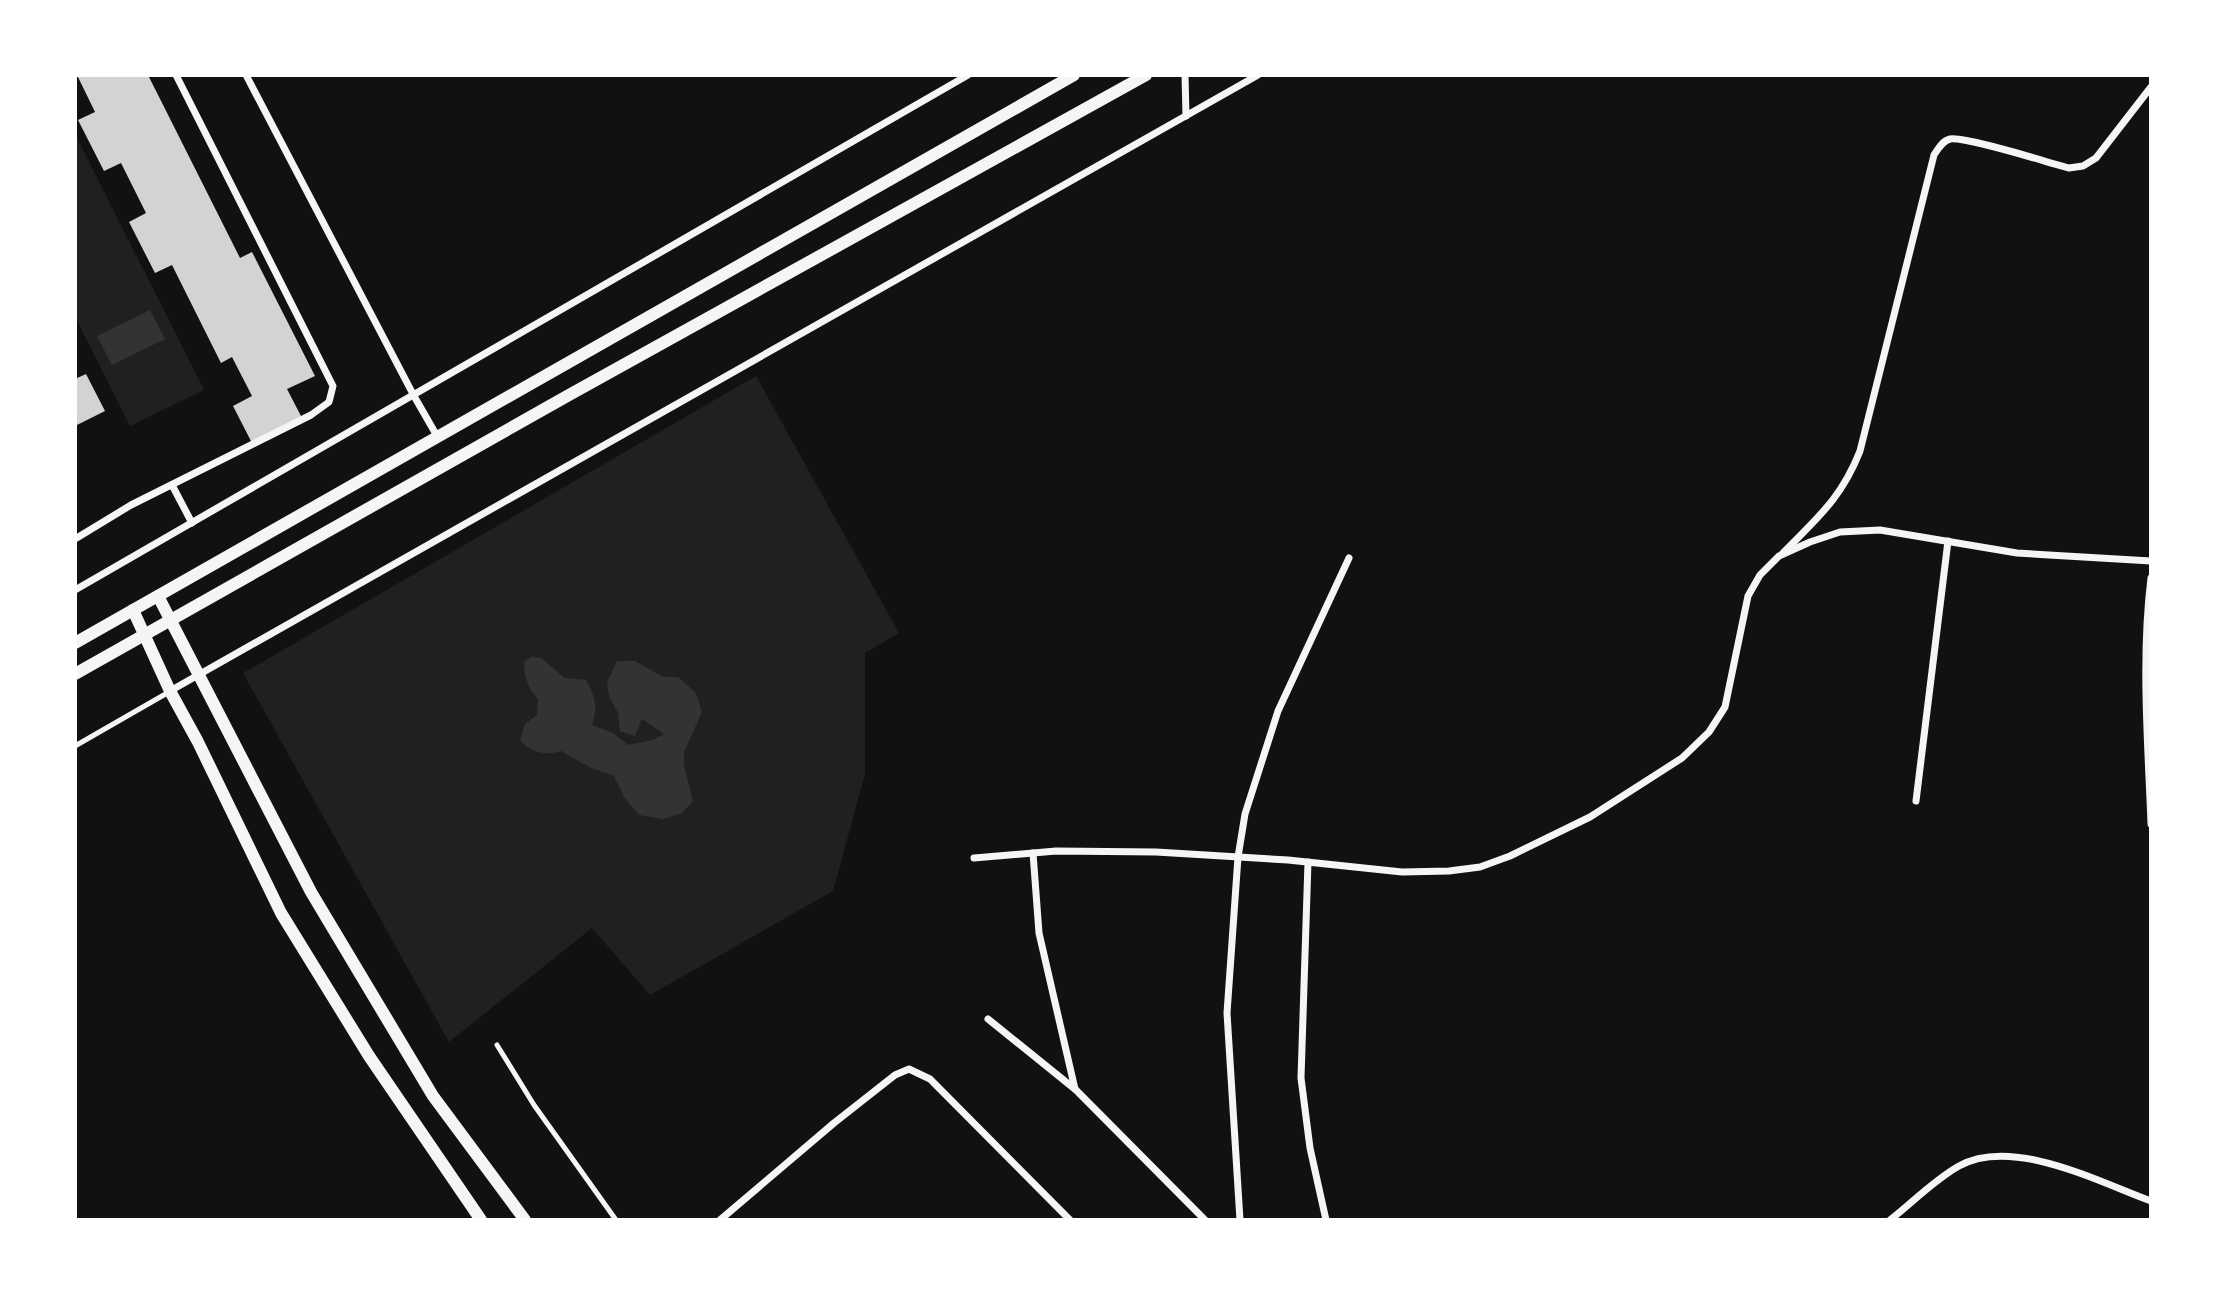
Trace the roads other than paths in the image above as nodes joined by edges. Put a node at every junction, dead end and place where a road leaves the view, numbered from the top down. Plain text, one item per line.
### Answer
1 (176, 75) edge
2 (246, 75) edge
3 (968, 75) edge
4 (1074, 75) edge
5 (1146, 75) edge
6 (1185, 75) edge
7 (1258, 75) edge
8 (2151, 87) edge
9 (1186, 116) junction
10 (414, 396) junction
11 (437, 436) junction
12 (172, 485) junction
13 (192, 523) junction
14 (75, 539) edge
15 (1948, 541) junction
16 (1779, 556) junction
17 (1349, 558) dead end
18 (2151, 561) edge
19 (2151, 578) edge
20 (75, 590) edge
21 (158, 596) junction
22 (133, 610) junction
23 (170, 620) junction
24 (145, 635) junction
25 (75, 643) edge
26 (75, 674) edge
27 (198, 674) junction
28 (170, 691) junction
29 (75, 746) edge
30 (1916, 801) dead end
31 (2151, 824) edge
32 (1033, 853) junction
33 (974, 858) dead end
34 (1238, 858) junction
35 (1308, 862) junction
36 (988, 1019) dead end
37 (497, 1045) dead end
38 (1076, 1090) junction
39 (2151, 1201) edge
40 (481, 1220) edge
41 (525, 1220) edge
42 (616, 1220) edge
43 (720, 1220) edge
44 (1070, 1220) edge
45 (1205, 1220) edge
46 (1240, 1220) edge
47 (1326, 1220) edge
48 (1890, 1220) edge

1 - 12 street
2 - 10 street
3 - 10 street
4 - 11 street
5 - 23 street
6 - 9 street
7 - 9 street
8 - 16 street
9 - 27 street
10 - 11 street
10 - 13 street
11 - 21 street
12 - 13 street
12 - 14 street
13 - 20 street
15 - 16 street
15 - 18 street
15 - 30 street
16 - 35 street
17 - 34 street
19 - 31 street
21 - 22 street
21 - 23 street
22 - 24 street
22 - 25 street
23 - 24 street
23 - 27 street
24 - 26 street
24 - 28 street
27 - 28 street
27 - 41 street
28 - 29 lane
28 - 40 street
32 - 33 street
32 - 34 street
32 - 38 street
34 - 35 street
34 - 46 street
35 - 47 street
36 - 38 street
37 - 42 lane
38 - 45 street
39 - 48 street
43 - 44 street

